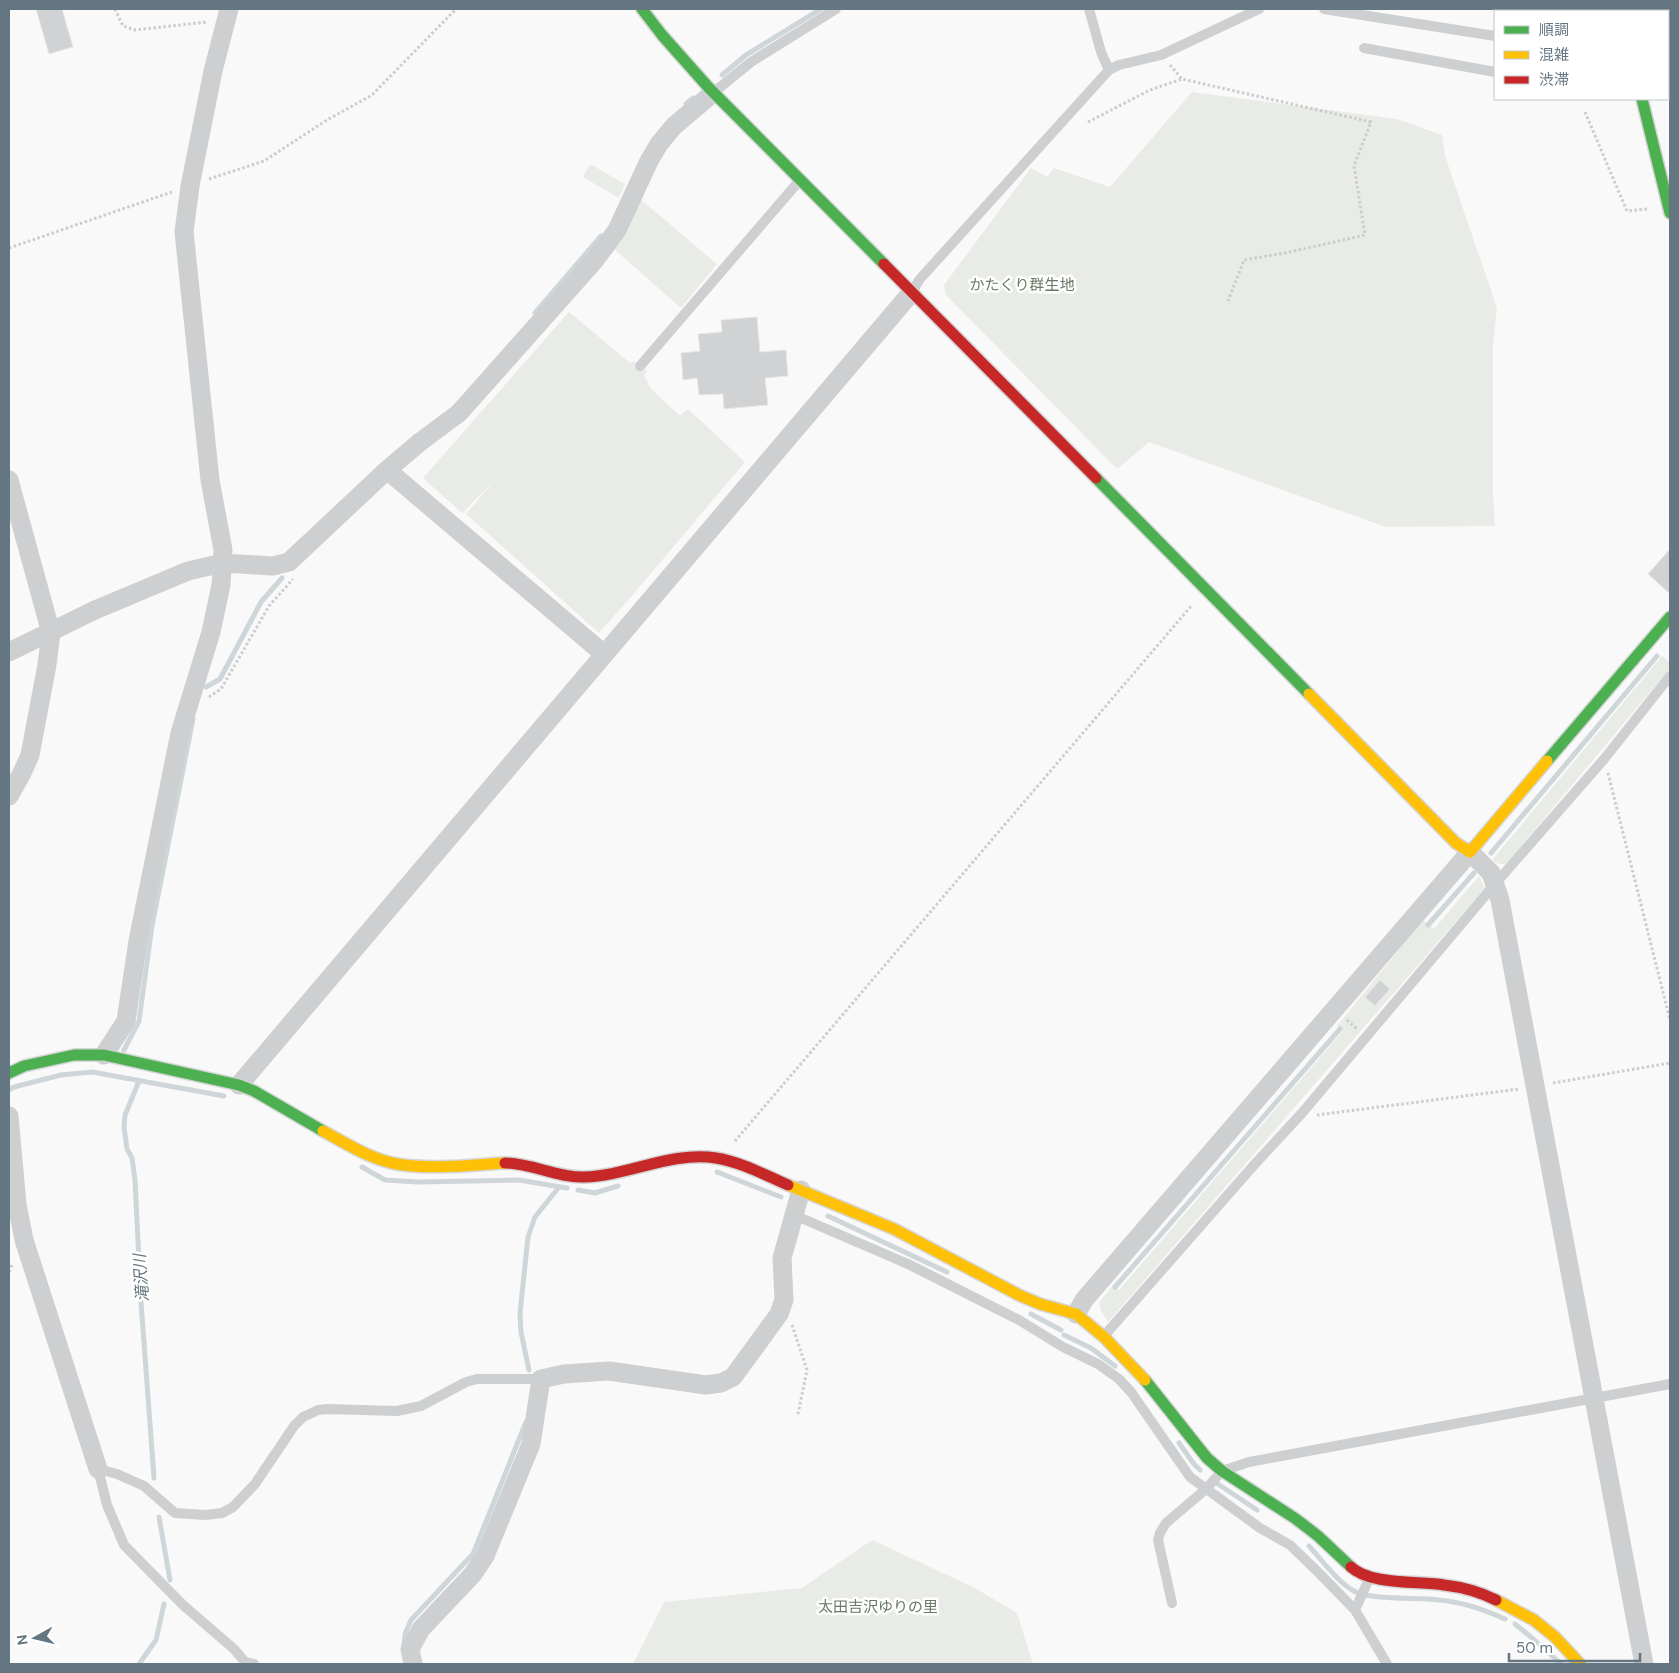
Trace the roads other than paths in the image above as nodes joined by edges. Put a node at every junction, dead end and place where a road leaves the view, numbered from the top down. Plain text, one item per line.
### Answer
1 (642, 9) edge
2 (836, 9) edge
3 (1089, 9) edge
4 (1259, 9) edge
5 (1324, 9) edge
6 (226, 17) edge
7 (1494, 36) edge
8 (1364, 48) dead end
9 (1109, 70) junction
10 (1494, 72) edge
11 (714, 93) junction
12 (1642, 100) edge
13 (801, 179) junction
14 (1670, 210) edge
15 (912, 293) junction
16 (640, 366) dead end
17 (388, 470) junction
18 (9, 480) edge
19 (223, 563) junction
20 (1670, 618) edge
21 (51, 632) junction
22 (9, 652) edge
23 (604, 654) junction
24 (1670, 676) edge
25 (9, 796) edge
26 (1470, 852) junction
27 (1495, 884) junction
28 (104, 1055) junction
29 (9, 1073) edge
30 (239, 1085) junction
31 (9, 1116) edge
32 (801, 1190) junction
33 (794, 1214) junction
34 (1076, 1314) junction
35 (1104, 1337) junction
36 (541, 1379) junction
37 (1670, 1384) edge
38 (1592, 1399) junction
39 (98, 1469) junction
40 (1219, 1475) junction
41 (1206, 1489) junction
42 (1367, 1583) junction
43 (1172, 1604) dead end
44 (1355, 1610) junction
45 (254, 1664) edge
46 (413, 1664) edge
47 (1387, 1664) edge
48 (1580, 1664) edge
49 (1644, 1664) edge

1 - 11 street
2 - 11 lane
3 - 9 lane
4 - 9 lane
5 - 7 lane
6 - 19 street
8 - 10 lane
9 - 15 lane
11 - 13 street
11 - 17 street
12 - 14 street
13 - 15 street
13 - 16 lane
15 - 23 street
15 - 26 street
17 - 19 street
17 - 23 street
18 - 21 street
19 - 21 street
19 - 28 street
20 - 26 street
21 - 22 street
21 - 25 street
23 - 30 street
24 - 27 lane
26 - 27 street
26 - 34 street
27 - 35 lane
27 - 38 street
28 - 29 street
28 - 30 street
30 - 32 street
31 - 39 street
32 - 33 street
32 - 34 street
33 - 36 street
33 - 41 lane
34 - 35 street
35 - 40 street
36 - 39 lane
36 - 46 street
37 - 38 lane
38 - 40 lane
38 - 49 street
39 - 45 lane
40 - 41 lane
40 - 42 street
41 - 43 lane
41 - 44 lane
42 - 44 lane
42 - 48 street
44 - 47 lane

